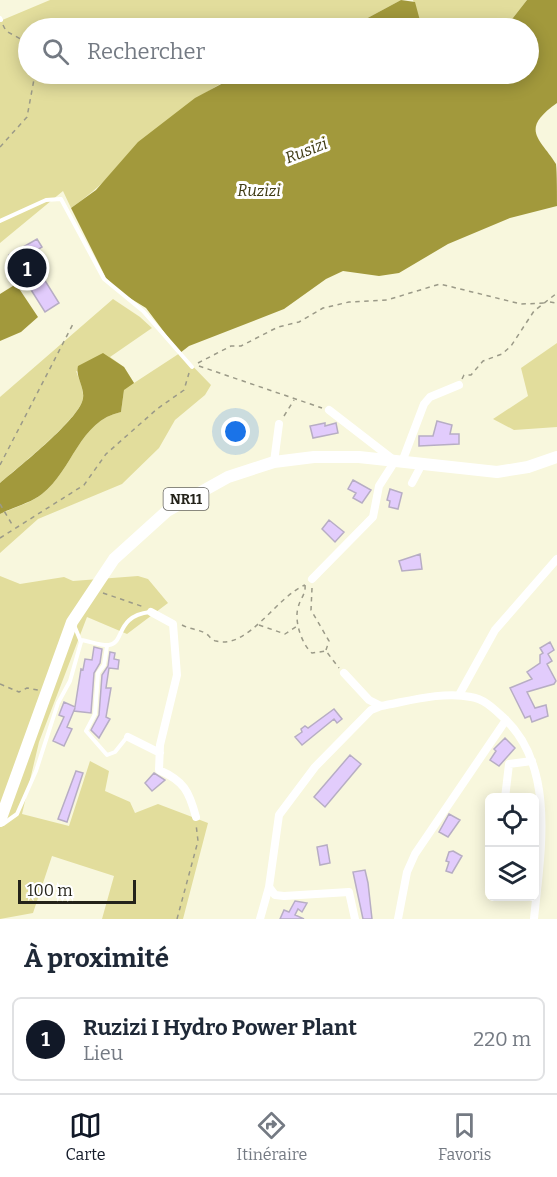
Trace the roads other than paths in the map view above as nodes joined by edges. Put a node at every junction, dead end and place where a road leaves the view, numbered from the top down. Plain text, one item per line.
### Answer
1 (0, 220) edge
2 (194, 366) road end
3 (459, 386) road end
4 (329, 410) road end
5 (279, 424) road end
6 (557, 457) edge
7 (398, 461) junction
8 (274, 462) junction
9 (422, 464) junction
10 (412, 483) dead end
11 (557, 559) edge
12 (312, 579) road end
13 (151, 612) joint
14 (72, 622) junction
15 (81, 640) junction
16 (107, 646) junction
17 (344, 673) road end
18 (459, 695) junction
19 (381, 706) junction
20 (506, 720) junction
21 (128, 736) joint
22 (160, 753) junction
23 (532, 761) junction
24 (506, 793) edge
25 (196, 818) road end
26 (0, 821) edge
27 (0, 826) edge
28 (268, 887) junction
29 (261, 919) edge
30 (355, 919) edge
31 (398, 919) edge
32 (534, 919) edge

1 - 2 lane
3 - 7 street
4 - 7 street
5 - 8 street
6 - 9 highway, NR11
7 - 8 highway, NR11
7 - 9 highway, NR11
7 - 12 street
8 - 14 highway, NR11
9 - 10 street
11 - 18 street
13 - 16 lane
13 - 22 street
14 - 15 lane
14 - 26 highway, NR11
15 - 16 lane
15 - 27 lane
16 - 21 lane
17 - 19 street
18 - 19 street
18 - 20 street
19 - 28 street
20 - 23 street
20 - 31 street
21 - 22 street
22 - 25 street
23 - 24 street
23 - 32 street
28 - 29 street
28 - 30 street

